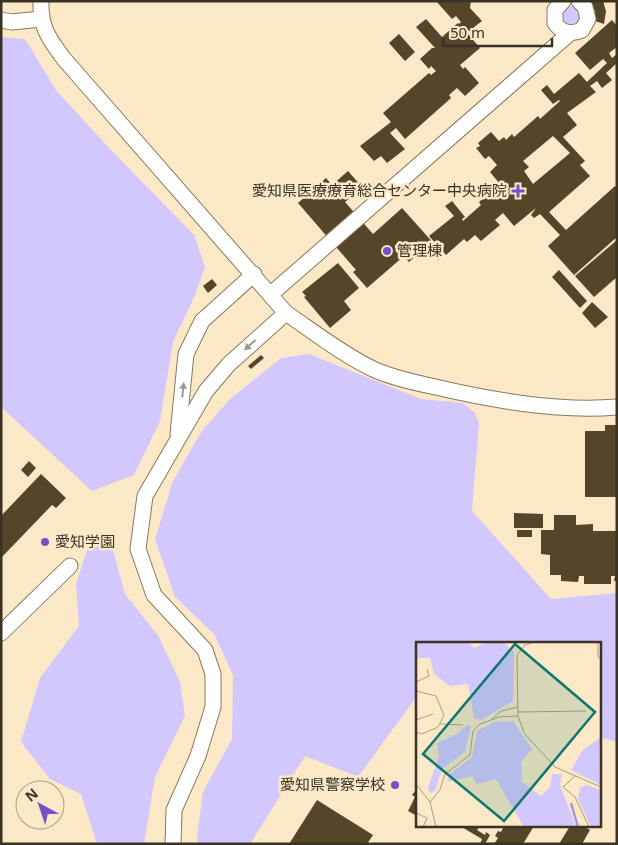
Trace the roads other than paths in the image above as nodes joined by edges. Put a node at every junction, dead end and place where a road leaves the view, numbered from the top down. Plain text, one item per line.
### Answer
1 (41, 1) edge
2 (563, 1) edge
3 (579, 1) edge
4 (41, 19) junction
5 (1, 20) edge
6 (570, 33) junction
7 (254, 274) junction
8 (271, 294) junction
9 (286, 312) junction
10 (617, 407) edge
11 (178, 438) junction
12 (70, 566) dead end
13 (1, 633) edge
14 (173, 844) edge

1 - 4 street
2 - 6 street
3 - 6 street
4 - 5 street
4 - 7 street
6 - 8 street
7 - 8 street
11 -> 7 street
8 - 9 street
9 - 10 street
9 -> 11 street
11 - 14 street
12 - 13 street

